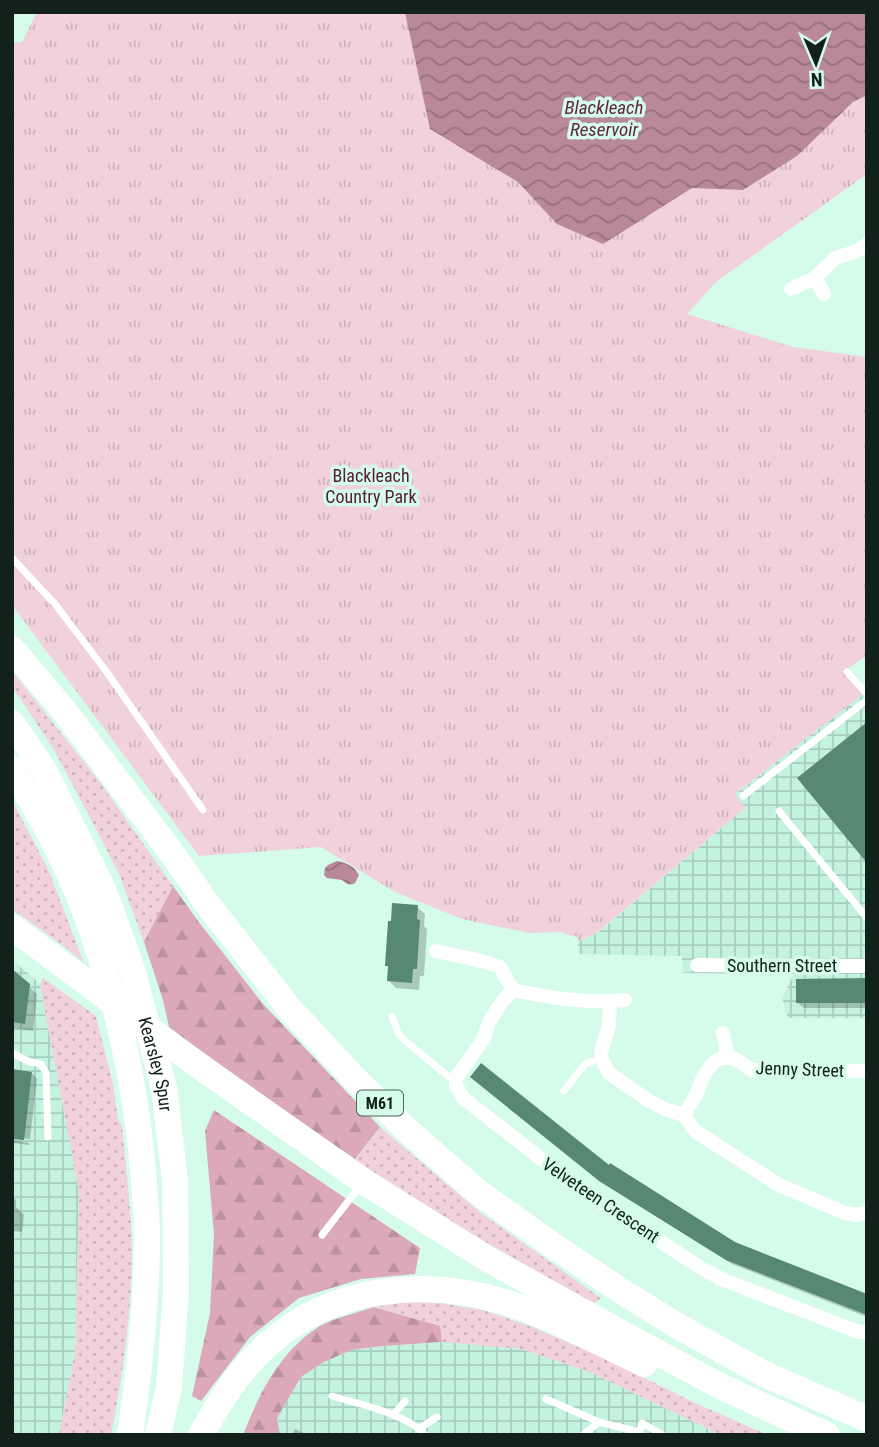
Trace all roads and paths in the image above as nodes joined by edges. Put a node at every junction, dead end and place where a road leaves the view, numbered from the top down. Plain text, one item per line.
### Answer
1 (867, 244) edge
2 (816, 278) junction
3 (792, 289) dead end
4 (824, 294) dead end
5 (12, 558) edge
6 (12, 649) edge
7 (848, 672) dead end
8 (867, 694) edge
9 (867, 700) edge
10 (12, 723) edge
11 (12, 768) edge
12 (743, 796) dead end
13 (204, 810) dead end
14 (779, 811) dead end
15 (867, 918) edge
16 (12, 927) edge
17 (436, 951) dead end
18 (697, 965) dead end
19 (867, 966) edge
20 (513, 990) junction
21 (625, 1000) dead end
22 (610, 1002) junction
23 (392, 1016) dead end
24 (723, 1033) dead end
25 (12, 1053) edge
26 (601, 1058) junction
27 (728, 1058) junction
28 (867, 1071) edge
29 (456, 1078) junction
30 (564, 1091) dead end
31 (684, 1115) junction
32 (48, 1137) dead end
33 (363, 1181) junction
34 (867, 1213) edge
35 (322, 1235) dead end
36 (867, 1333) edge
37 (331, 1396) dead end
38 (546, 1399) dead end
39 (405, 1401) dead end
40 (393, 1415) junction
41 (437, 1417) dead end
42 (867, 1419) edge
43 (599, 1422) junction
44 (423, 1432) edge
45 (639, 1434) edge
46 (130, 1435) edge
47 (158, 1435) edge
48 (201, 1435) edge
49 (583, 1435) edge
50 (663, 1435) edge
51 (821, 1435) edge
52 (827, 1435) edge

1 - 2 street
2 - 3 street
2 - 4 street
5 - 13 lane
6 - 42 highway, M61
7 - 8 lane
9 - 12 lane
10 - 47 highway, Kearsley Spur
11 - 46 highway, Kearsley Spur
14 - 15 lane
16 - 33 highway
17 - 20 street
18 - 19 street, Southern Street
20 - 22 street
20 - 29 street
21 - 22 street
22 - 26 street
23 - 29 lane
24 - 27 street
25 - 32 lane
26 - 30 lane
26 - 31 street
27 - 28 street, Jenny Street
27 - 31 street
29 - 36 street, Velveteen Crescent
31 - 34 street
33 - 35 lane
33 - 52 highway
37 - 40 lane
38 - 43 lane
39 - 40 lane
40 - 44 lane
41 - 44 lane
43 - 45 lane
43 - 49 lane
45 - 50 lane
48 - 51 highway

